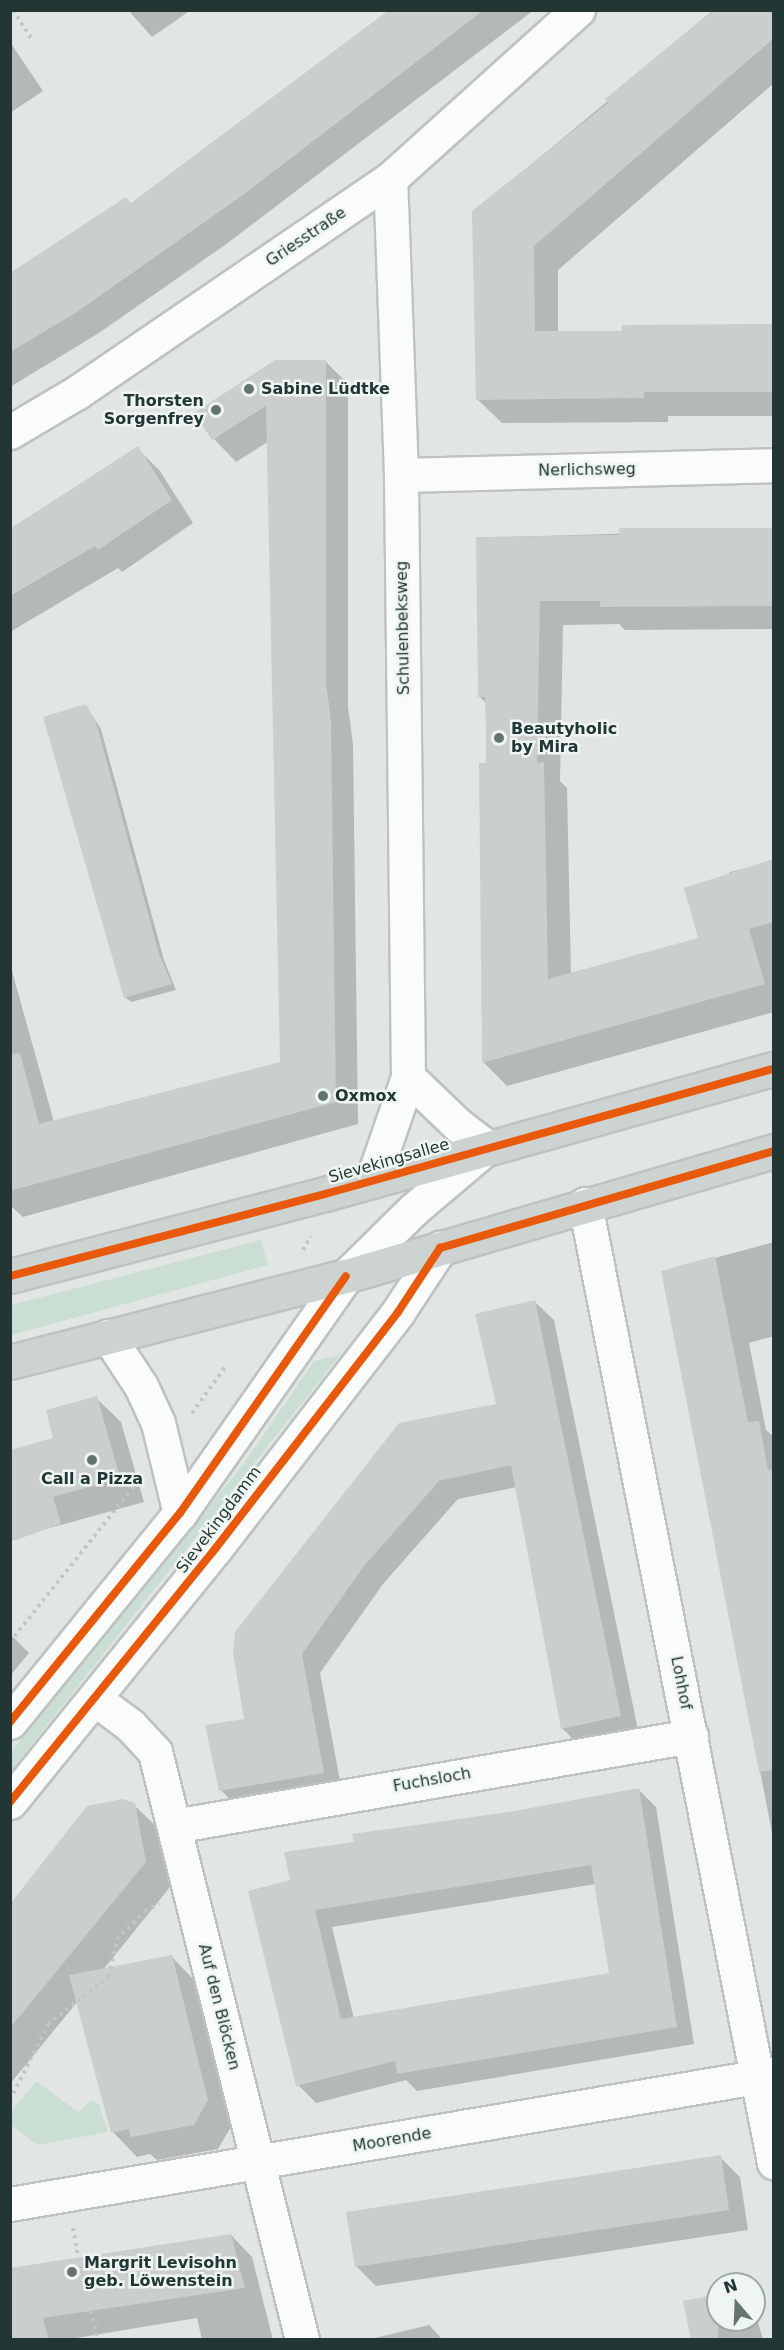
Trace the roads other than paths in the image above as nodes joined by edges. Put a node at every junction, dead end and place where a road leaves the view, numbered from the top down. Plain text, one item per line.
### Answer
1 (578, 10) edge
2 (390, 179) junction
3 (10, 432) edge
4 (774, 465) edge
5 (401, 475) junction
6 (774, 1069) edge
7 (408, 1077) junction
8 (487, 1147) junction
9 (774, 1150) edge
10 (372, 1181) junction
11 (585, 1204) junction
12 (441, 1248) junction
13 (10, 1276) edge
14 (346, 1276) junction
15 (108, 1336) junction
16 (10, 1362) edge
17 (180, 1513) junction
18 (95, 1699) junction
19 (10, 1722) edge
20 (692, 1736) junction
21 (10, 1802) edge
22 (174, 1826) junction
23 (765, 2075) edge
24 (774, 2163) edge
25 (258, 2164) junction
26 (10, 2204) edge
27 (302, 2340) edge

1 - 2 street, Griesstraße
2 - 3 street, Griesstraße
2 - 5 street, Schulenbeksweg
4 - 5 street, Nerlichsweg
5 - 7 street, Schulenbeksweg
6 - 8 main road, Sievekingsallee
7 - 8 street
7 - 10 street, Schulenbeksweg
8 - 10 main road, Sievekingsallee
8 - 14 street
9 - 11 main road
10 - 13 main road, Sievekingsallee
11 - 12 main road
11 - 20 street, Lohhof
12 - 14 main road
12 - 18 street, Sievekingdamm
14 - 15 main road
14 - 17 street
15 - 16 main road
15 - 17 street
17 - 19 street
18 - 21 street, Sievekingdamm
18 - 22 street, Auf den Blöcken
20 - 22 street, Fuchsloch
20 - 23 street, Lohhof
22 - 25 street, Auf den Blöcken
23 - 24 street, Lohhof
23 - 25 street, Moorende
25 - 26 street, Moorende
25 - 27 street, Auf den Blöcken

